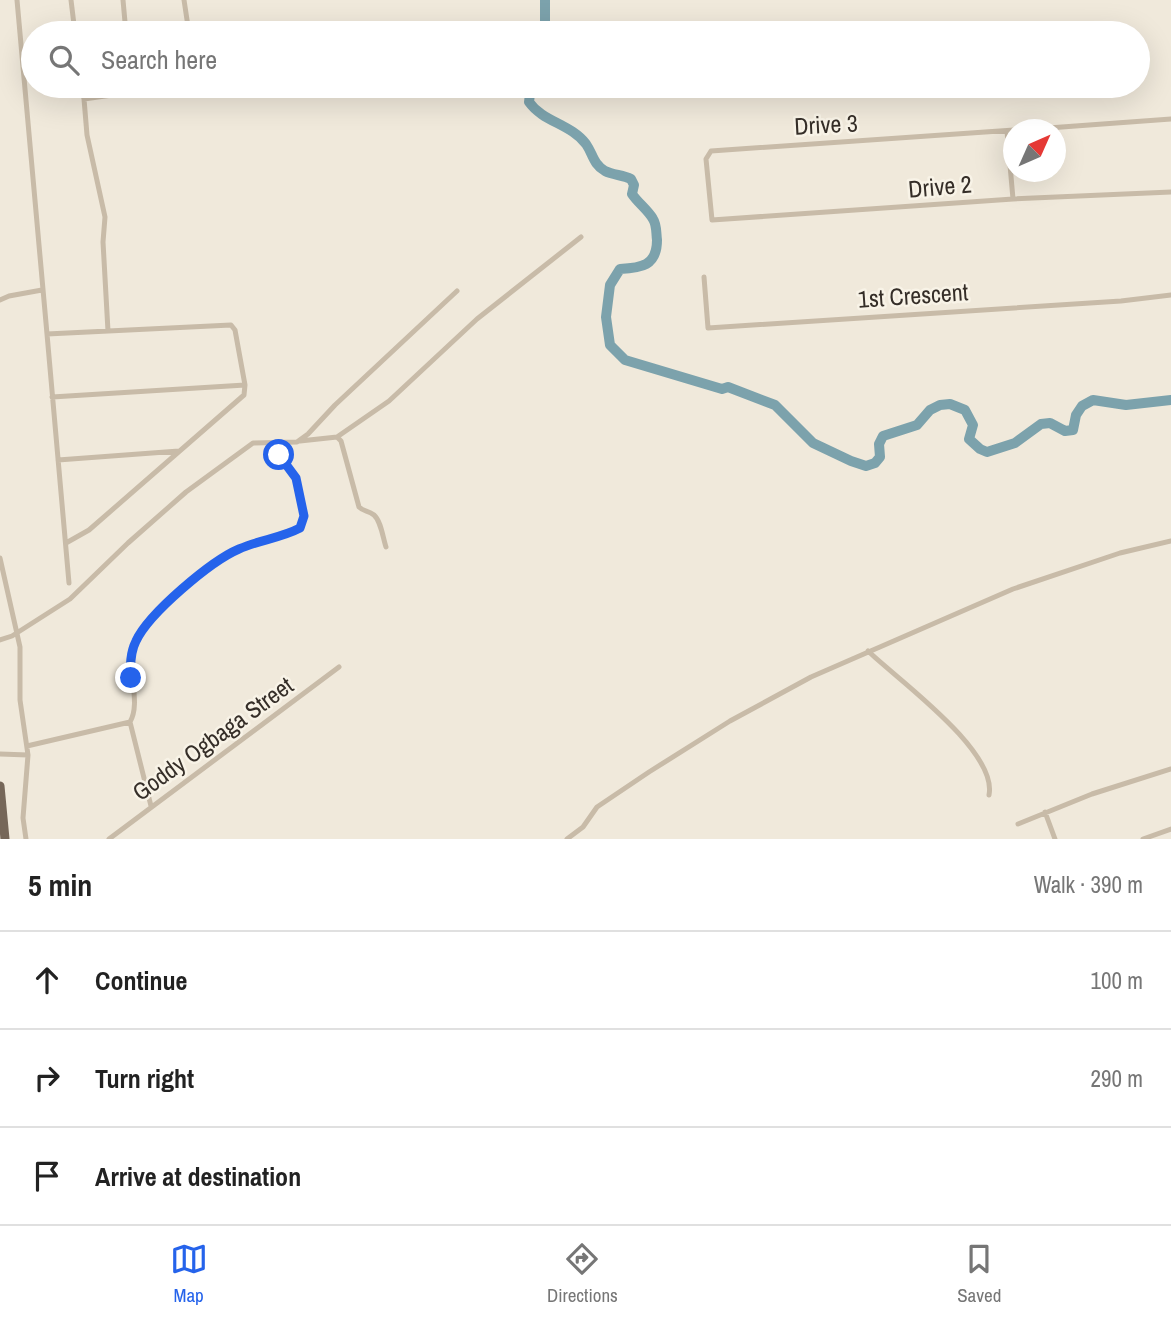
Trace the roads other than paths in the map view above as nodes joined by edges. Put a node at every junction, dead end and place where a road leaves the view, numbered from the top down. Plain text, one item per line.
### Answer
1 (17, 0) edge
2 (71, 0) edge
3 (123, 0) edge
4 (184, 0) edge
5 (74, 21) edge
6 (125, 21) edge
7 (187, 21) edge
8 (21, 38) edge
9 (27, 98) edge
10 (92, 98) edge
11 (83, 100) joint
12 (1171, 119) edge
13 (1066, 127) edge
14 (1003, 130) edge
15 (1012, 182) edge
16 (1171, 191) edge
17 (1013, 199) junction
18 (712, 220) joint
19 (581, 237) dead end
20 (704, 277) dead end
21 (42, 290) junction
22 (457, 291) dead end
23 (1171, 295) edge
24 (0, 298) edge
25 (108, 331) junction
26 (47, 334) junction
27 (245, 386) junction
28 (52, 397) junction
29 (337, 437) junction
30 (297, 442) junction
31 (271, 443) junction
32 (178, 451) junction
33 (58, 460) junction
34 (1171, 541) edge
35 (66, 543) junction
36 (386, 547) dead end
37 (0, 558) edge
38 (69, 583) dead end
39 (16, 634) junction
40 (0, 640) edge
41 (868, 651) junction
42 (339, 667) dead end
43 (130, 722) junction
44 (27, 746) junction
45 (0, 754) edge
46 (28, 755) junction
47 (1171, 769) edge
48 (0, 786) edge
49 (989, 794) dead end
50 (1, 805) edge
51 (151, 806) junction
52 (1045, 813) junction
53 (1018, 824) dead end
54 (1170, 830) edge
55 (5, 839) edge
56 (26, 839) edge
57 (109, 839) edge
58 (567, 839) edge
59 (1055, 839) edge
60 (1143, 839) edge
61 (1159, 839) edge

1 - 8 street
2 - 5 street
3 - 6 street
4 - 7 street
9 - 21 street
10 - 11 street
11 - 25 street
12 - 13 street
14 - 18 street, Drive 3
15 - 17 street
16 - 17 street, Drive 2
17 - 18 street, Drive 2
19 - 29 street
20 - 23 street, 1st Crescent
21 - 24 street
21 - 26 street
22 - 30 street
25 - 26 street
25 - 27 street
26 - 28 street
27 - 28 street
27 - 32 street
28 - 33 street
29 - 30 street
29 - 36 street
30 - 31 street
31 - 39 street
31 - 43 street
32 - 33 street
32 - 35 street
33 - 35 street
34 - 41 street
35 - 38 street
37 - 39 street
39 - 40 street
39 - 44 street
41 - 49 street
41 - 58 street
42 - 51 street, Goddy Ogbaga Street
43 - 44 street
43 - 51 street
44 - 46 street
45 - 46 street
46 - 56 street
47 - 52 street
48 - 50 main road
50 - 55 main road
51 - 57 street, Goddy Ogbaga Street
52 - 53 street
52 - 59 street
54 - 60 street
54 - 61 street

